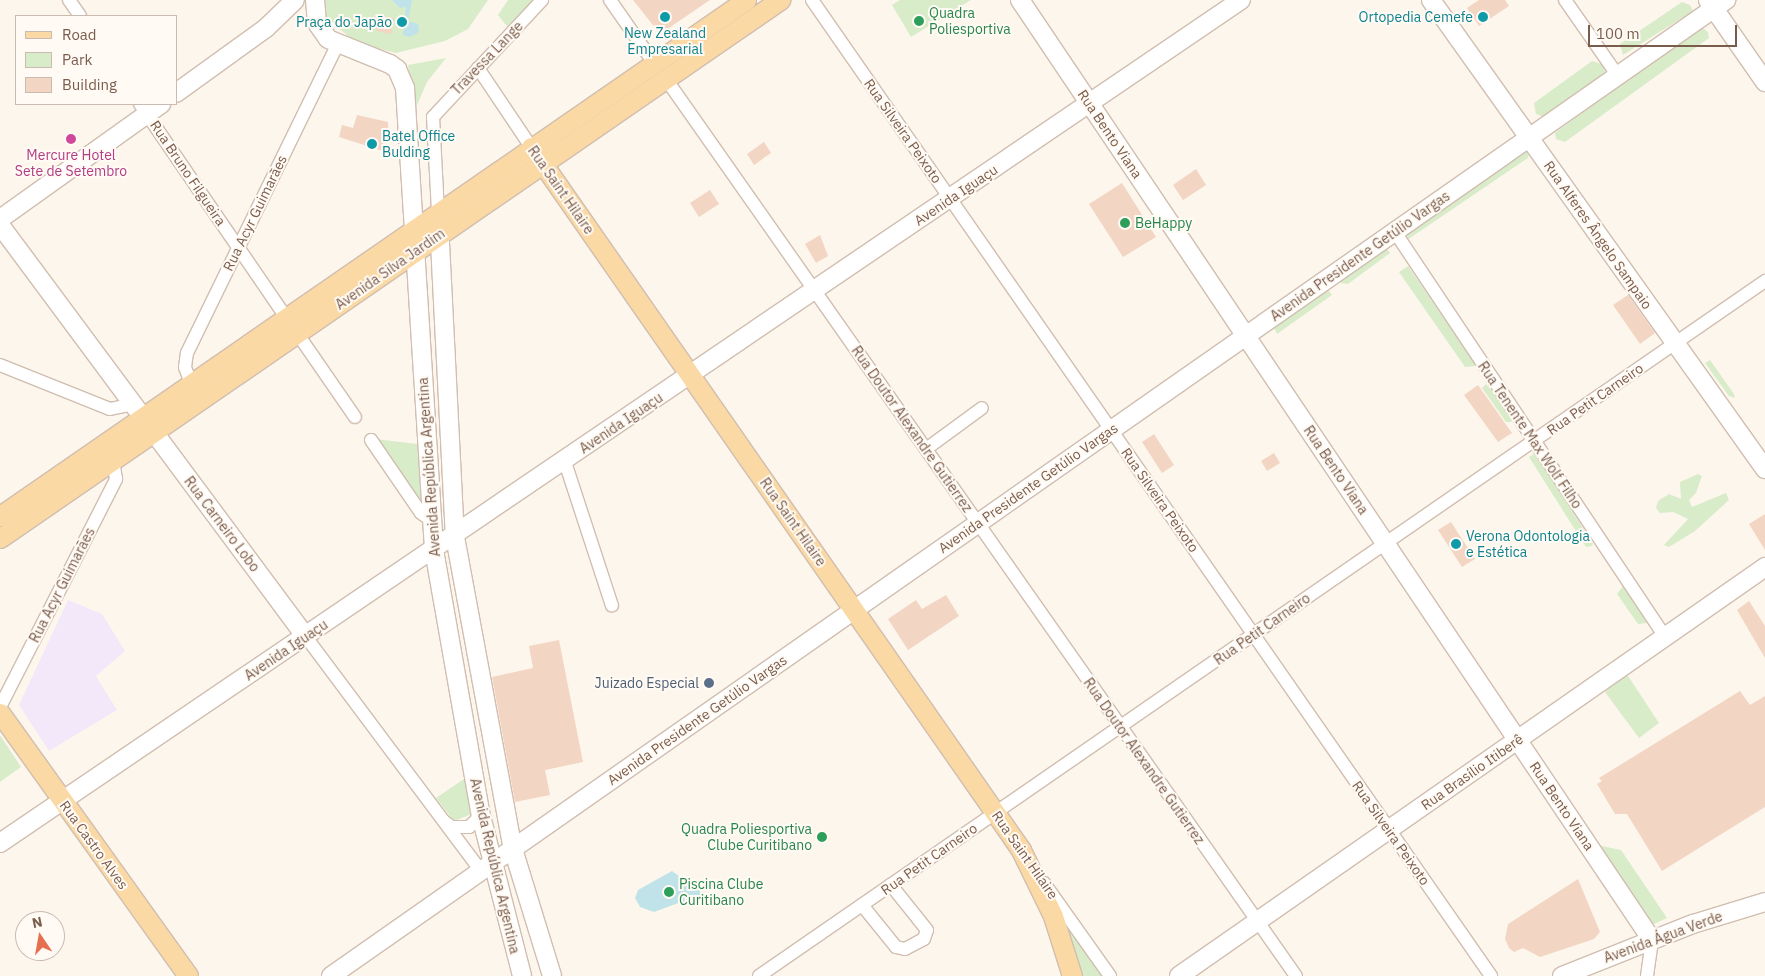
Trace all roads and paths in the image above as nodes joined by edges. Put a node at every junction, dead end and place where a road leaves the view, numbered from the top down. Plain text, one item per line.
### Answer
1 (69, 0) edge
2 (295, 0) edge
3 (315, 0) edge
4 (542, 0) edge
5 (610, 0) edge
6 (746, 0) edge
7 (775, 0) edge
8 (812, 0) edge
9 (1020, 0) edge
10 (1241, 0) edge
11 (1431, 0) edge
12 (1565, 0) edge
13 (1716, 3) edge
14 (79, 15) edge
15 (338, 44) junction
16 (654, 63) junction
17 (478, 68) junction
18 (1618, 76) junction
19 (666, 79) junction
20 (1765, 82) edge
21 (178, 92) edge
22 (1090, 103) junction
23 (150, 107) edge
24 (433, 117) joint
25 (1529, 138) junction
26 (532, 147) junction
27 (543, 164) junction
28 (950, 198) junction
29 (438, 212) junction
30 (0, 219) edge
31 (0, 225) edge
32 (415, 228) junction
33 (1395, 232) junction
34 (440, 235) junction
35 (238, 248) junction
36 (416, 250) junction
37 (361, 265) junction
38 (391, 268) junction
39 (1765, 281) edge
40 (815, 291) junction
41 (286, 317) junction
42 (297, 333) junction
43 (1246, 336) junction
44 (1675, 343) junction
45 (0, 365) edge
46 (691, 376) junction
47 (191, 383) junction
48 (982, 408) dead end
49 (110, 409) junction
50 (138, 410) junction
51 (355, 417) dead end
52 (125, 429) junction
53 (1112, 430) junction
54 (154, 432) junction
55 (371, 440) dead end
56 (1534, 441) junction
57 (926, 449) junction
58 (112, 461) junction
59 (565, 462) junction
60 (1765, 469) edge
61 (452, 506) junction
62 (0, 516) edge
63 (430, 519) junction
64 (480, 519) junction
65 (978, 524) junction
66 (455, 537) junction
67 (0, 538) edge
68 (1385, 543) junction
69 (434, 550) junction
70 (1765, 567) edge
71 (612, 606) dead end
72 (854, 610) junction
73 (1254, 634) junction
74 (306, 636) junction
75 (1665, 637) junction
76 (0, 707) edge
77 (0, 713) edge
78 (1120, 726) junction
79 (1518, 740) junction
80 (63, 801) junction
81 (996, 812) junction
82 (481, 816) junction
83 (445, 822) junction
84 (1389, 830) junction
85 (0, 844) edge
86 (513, 849) junction
87 (1022, 850) junction
88 (487, 867) junction
89 (891, 885) junction
90 (1765, 902) edge
91 (862, 905) junction
92 (1257, 921) junction
93 (1652, 940) junction
94 (188, 976) edge
95 (331, 976) edge
96 (522, 976) edge
97 (552, 976) edge
98 (759, 976) edge
99 (1072, 976) edge
100 (1110, 976) edge
101 (1179, 976) edge
102 (1296, 976) edge
103 (1491, 976) edge
104 (1562, 976) edge
105 (1647, 976) edge

1 - 14 street
2 - 21 main road
3 - 15 main road, Avenida República Argentina
4 - 17 street, Travessa Lange
5 - 16 street
6 - 16 main road, Avenida Silva Jardim
7 - 19 main road, Avenida Silva Jardim
8 - 28 street, Rua Silveira Peixoto
9 - 22 main road, Rua Bento Viana
10 - 22 main road, Avenida Iguaçu
11 - 25 main road, Rua Alferes Ângelo Sampaio
12 - 18 street
13 - 18 main road, Avenida Presidente Getúlio Vargas
13 - 20 main road
15 - 32 main road, Avenida República Argentina
15 - 35 street, Rua Acyr Guimarães
16 - 26 main road, Avenida Silva Jardim
17 - 24 street, Travessa Lange
17 - 26 street, Rua Saint Hilaire
18 - 25 main road, Avenida Presidente Getúlio Vargas
19 - 27 main road, Avenida Silva Jardim
19 - 40 street, Rua Doutor Alexandre Gutierrez
22 - 28 main road, Avenida Iguaçu
22 - 43 main road, Rua Bento Viana
23 - 30 main road
23 - 35 street, Rua Bruno Filgueira
24 - 29 street, Avenida República Argentina
25 - 33 main road, Avenida Presidente Getúlio Vargas
25 - 44 main road, Rua Alferes Ângelo Sampaio
26 - 27 main road, Rua Saint Hilaire
26 - 29 main road, Avenida Silva Jardim
27 - 34 main road, Avenida Silva Jardim
27 - 46 main road, Rua Saint Hilaire
28 - 40 main road, Avenida Iguaçu
28 - 53 street, Rua Silveira Peixoto
29 - 32 main road, Avenida Silva Jardim
29 - 34 main road, Avenida República Argentina
31 - 50 main road, Rua Carneiro Lobo
32 - 36 main road, Avenida República Argentina
32 - 37 main road, Avenida Silva Jardim
33 - 43 main road, Avenida Presidente Getúlio Vargas
33 - 56 street, Rua Tenente Max Wolf Filho
34 - 36 main road, Avenida Silva Jardim
34 - 61 main road, Avenida República Argentina
35 - 41 street, Rua Bruno Filgueira
35 - 47 street, Rua Acyr Guimarães
36 - 38 main road, Avenida Silva Jardim
36 - 63 main road, Avenida República Argentina
37 - 38 main road
37 - 41 main road, Avenida Silva Jardim
38 - 42 main road, Avenida Silva Jardim
39 - 44 street, Rua Petit Carneiro
40 - 46 main road, Avenida Iguaçu
40 - 57 street, Rua Doutor Alexandre Gutierrez
41 - 47 main road, Avenida Silva Jardim
42 - 51 street
42 - 54 main road, Avenida Silva Jardim
43 - 53 main road, Avenida Presidente Getúlio Vargas
43 - 68 main road, Rua Bento Viana
44 - 56 street, Rua Petit Carneiro
44 - 60 main road, Rua Alferes Ângelo Sampaio
45 - 49 street
46 - 59 main road, Avenida Iguaçu
46 - 72 main road, Rua Saint Hilaire
47 - 50 main road, Avenida Silva Jardim
48 - 57 street
49 - 50 street
49 - 52 street
50 - 52 main road, Avenida Silva Jardim
50 - 54 main road, Rua Carneiro Lobo
52 - 62 main road, Avenida Silva Jardim
53 - 65 main road, Avenida Presidente Getúlio Vargas
53 - 73 street, Rua Silveira Peixoto
54 - 58 main road, Avenida Silva Jardim
54 - 74 main road, Rua Carneiro Lobo
55 - 63 street
56 - 68 street, Rua Petit Carneiro
56 - 75 street, Rua Tenente Max Wolf Filho
57 - 65 street, Rua Doutor Alexandre Gutierrez
58 - 67 main road, Avenida Silva Jardim
58 - 76 street, Rua Acyr Guimarães
59 - 64 main road, Avenida Iguaçu
59 - 71 street
61 - 64 main road
61 - 66 main road, Avenida República Argentina
63 - 69 main road, Avenida República Argentina
64 - 66 main road, Avenida Iguaçu
65 - 72 main road, Avenida Presidente Getúlio Vargas
65 - 78 street, Rua Doutor Alexandre Gutierrez
66 - 69 main road, Avenida Iguaçu
66 - 86 main road, Avenida República Argentina
68 - 73 street, Rua Petit Carneiro
68 - 79 main road, Rua Bento Viana
69 - 74 main road, Avenida Iguaçu
69 - 82 main road, Avenida República Argentina
70 - 75 main road, Rua Brasílio Itiberê
72 - 81 main road, Rua Saint Hilaire
72 - 86 main road, Avenida Presidente Getúlio Vargas
73 - 78 street, Rua Petit Carneiro
73 - 84 street, Rua Silveira Peixoto
74 - 80 main road, Avenida Iguaçu
74 - 83 street, Rua Carneiro Lobo
75 - 79 main road, Rua Brasílio Itiberê
77 - 80 main road, Rua Castro Alves
78 - 81 street, Rua Petit Carneiro
78 - 92 street, Rua Doutor Alexandre Gutierrez
79 - 84 main road, Rua Brasílio Itiberê
79 - 93 main road, Rua Bento Viana
80 - 85 main road, Avenida Iguaçu
80 - 94 main road, Rua Castro Alves
81 - 87 main road, Rua Saint Hilaire
81 - 89 street, Rua Petit Carneiro
82 - 83 street
82 - 88 main road, Avenida República Argentina
83 - 88 street, Rua Carneiro Lobo
84 - 92 main road, Rua Brasílio Itiberê
84 - 103 street, Rua Silveira Peixoto
86 - 88 main road, Avenida Presidente Getúlio Vargas
86 - 97 main road, Avenida República Argentina
87 - 99 main road
87 - 100 street, Rua Saint Hilaire
88 - 95 main road, Avenida Presidente Getúlio Vargas
88 - 96 main road, Avenida República Argentina
89 - 91 street, Rua Petit Carneiro
89 - 91 street
90 - 93 main road, Avenida Água Verde
91 - 98 street, Rua Petit Carneiro
92 - 101 main road, Rua Brasílio Itiberê
92 - 102 street, Rua Doutor Alexandre Gutierrez
93 - 104 main road, Avenida Água Verde
93 - 105 street

